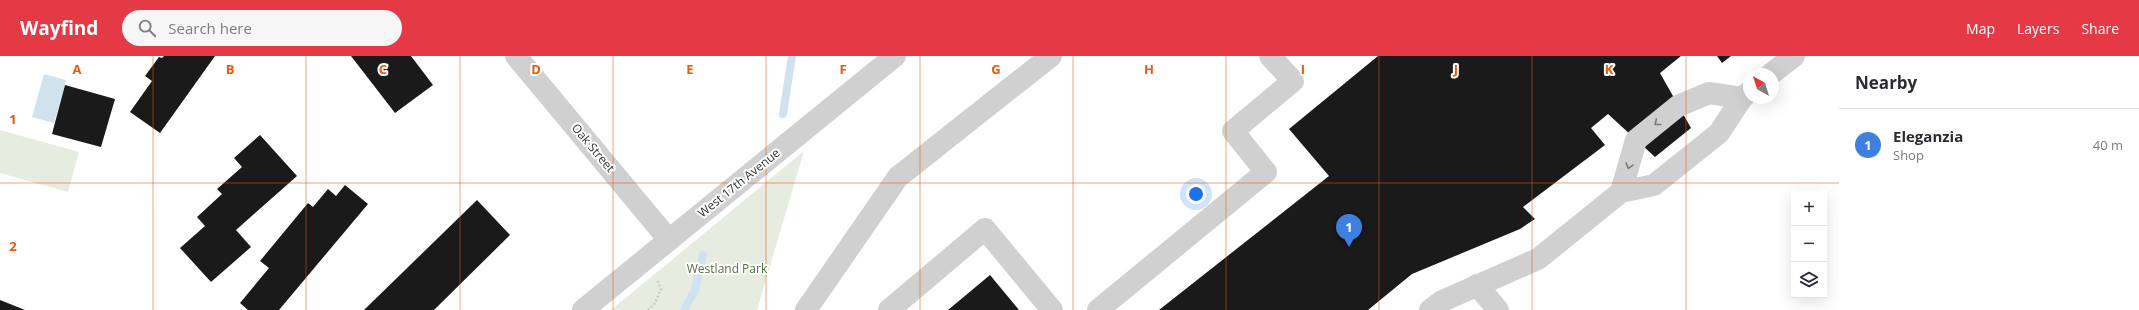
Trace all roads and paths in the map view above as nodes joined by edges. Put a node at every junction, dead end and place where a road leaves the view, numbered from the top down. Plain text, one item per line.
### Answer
1 (516, 56) edge
2 (895, 56) edge
3 (1051, 56) edge
4 (1270, 56) edge
5 (1794, 56) edge
6 (1779, 68) edge
7 (1743, 95) edge
8 (1743, 98) edge
9 (1621, 192) junction
10 (669, 240) junction
11 (1477, 285) junction
12 (583, 310) edge
13 (806, 310) edge
14 (888, 310) edge
15 (1052, 310) edge
16 (1098, 310) edge
17 (1430, 310) edge
18 (1498, 310) edge

1 - 10 street, Oak Street
2 - 10 street, West 17th Avenue
3 - 13 street
4 - 16 street
5 - 6 street
7 -> 9 street
8 - 9 street
9 - 11 street
10 - 12 street, West 17th Avenue
11 - 17 street
11 - 18 street
14 - 15 street

